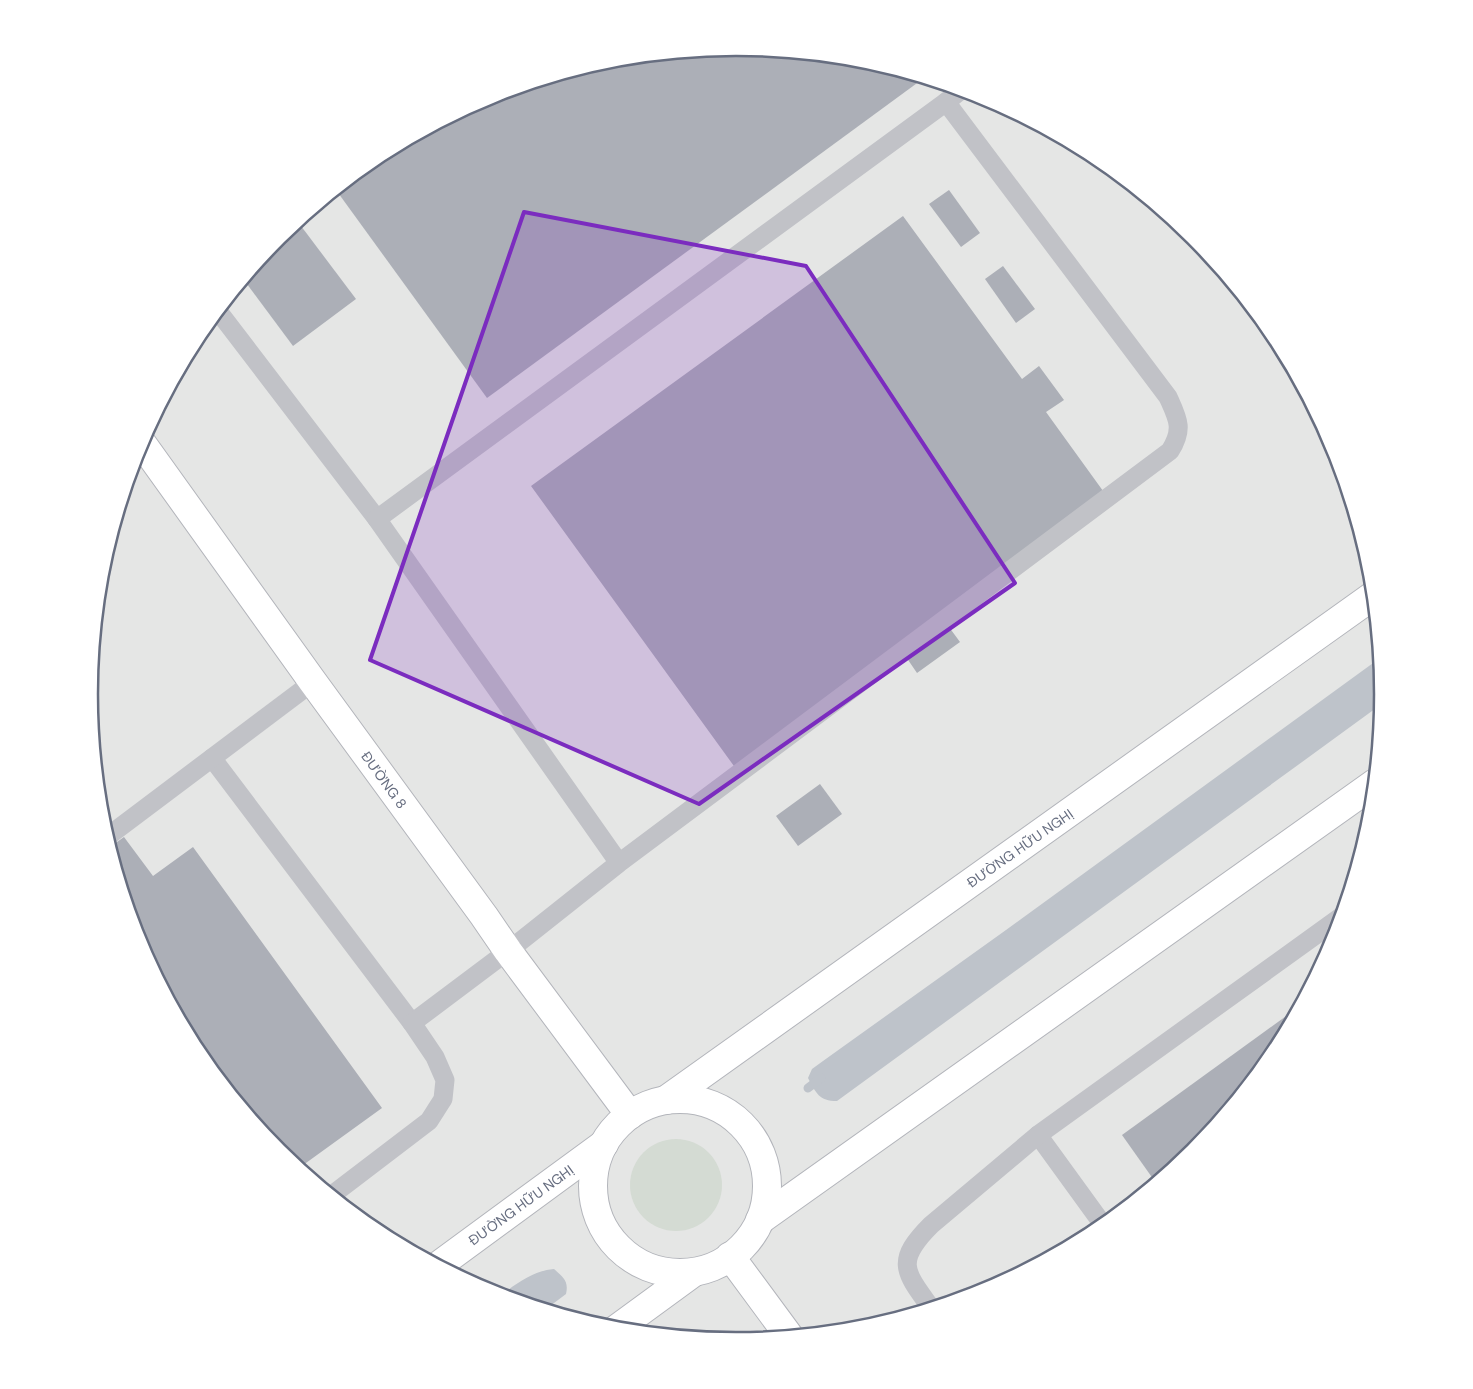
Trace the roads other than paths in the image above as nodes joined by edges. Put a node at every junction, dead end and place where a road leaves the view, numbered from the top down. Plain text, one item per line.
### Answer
1 (955, 95) edge
2 (946, 102) junction
3 (222, 317) edge
4 (147, 450) edge
5 (378, 519) junction
6 (1367, 600) edge
7 (313, 682) junction
8 (212, 758) junction
9 (1367, 789) edge
10 (114, 832) edge
11 (619, 863) junction
12 (1332, 923) edge
13 (508, 951) junction
14 (412, 1022) junction
15 (666, 1100) junction
16 (630, 1115) junction
17 (1038, 1135) junction
18 (604, 1144) junction
19 (337, 1191) edge
20 (1099, 1219) edge
21 (760, 1220) junction
22 (730, 1256) junction
23 (444, 1261) edge
24 (693, 1272) junction
25 (927, 1304) edge
26 (626, 1322) edge
27 (785, 1330) edge

1 - 2 lane
2 - 5 lane
2 - 11 lane
3 - 5 lane
4 - 7 main road, ĐƯỜNG 8
5 - 11 lane
6 - 15 main road, ĐƯỜNG HỮU NGHỊ
7 - 8 lane
7 - 13 main road, ĐƯỜNG 8
8 - 10 lane
8 - 14 lane
9 - 21 main road
11 - 13 lane
12 - 17 lane
13 - 14 lane
13 - 16 main road, ĐƯỜNG 8
14 - 19 lane
15 - 16 main road
15 - 21 main road
16 - 18 main road
17 - 20 lane
17 - 25 lane
18 - 23 main road, ĐƯỜNG HỮU NGHỊ
18 - 24 main road
21 - 22 main road
22 - 24 main road
22 - 27 main road
24 - 26 main road

